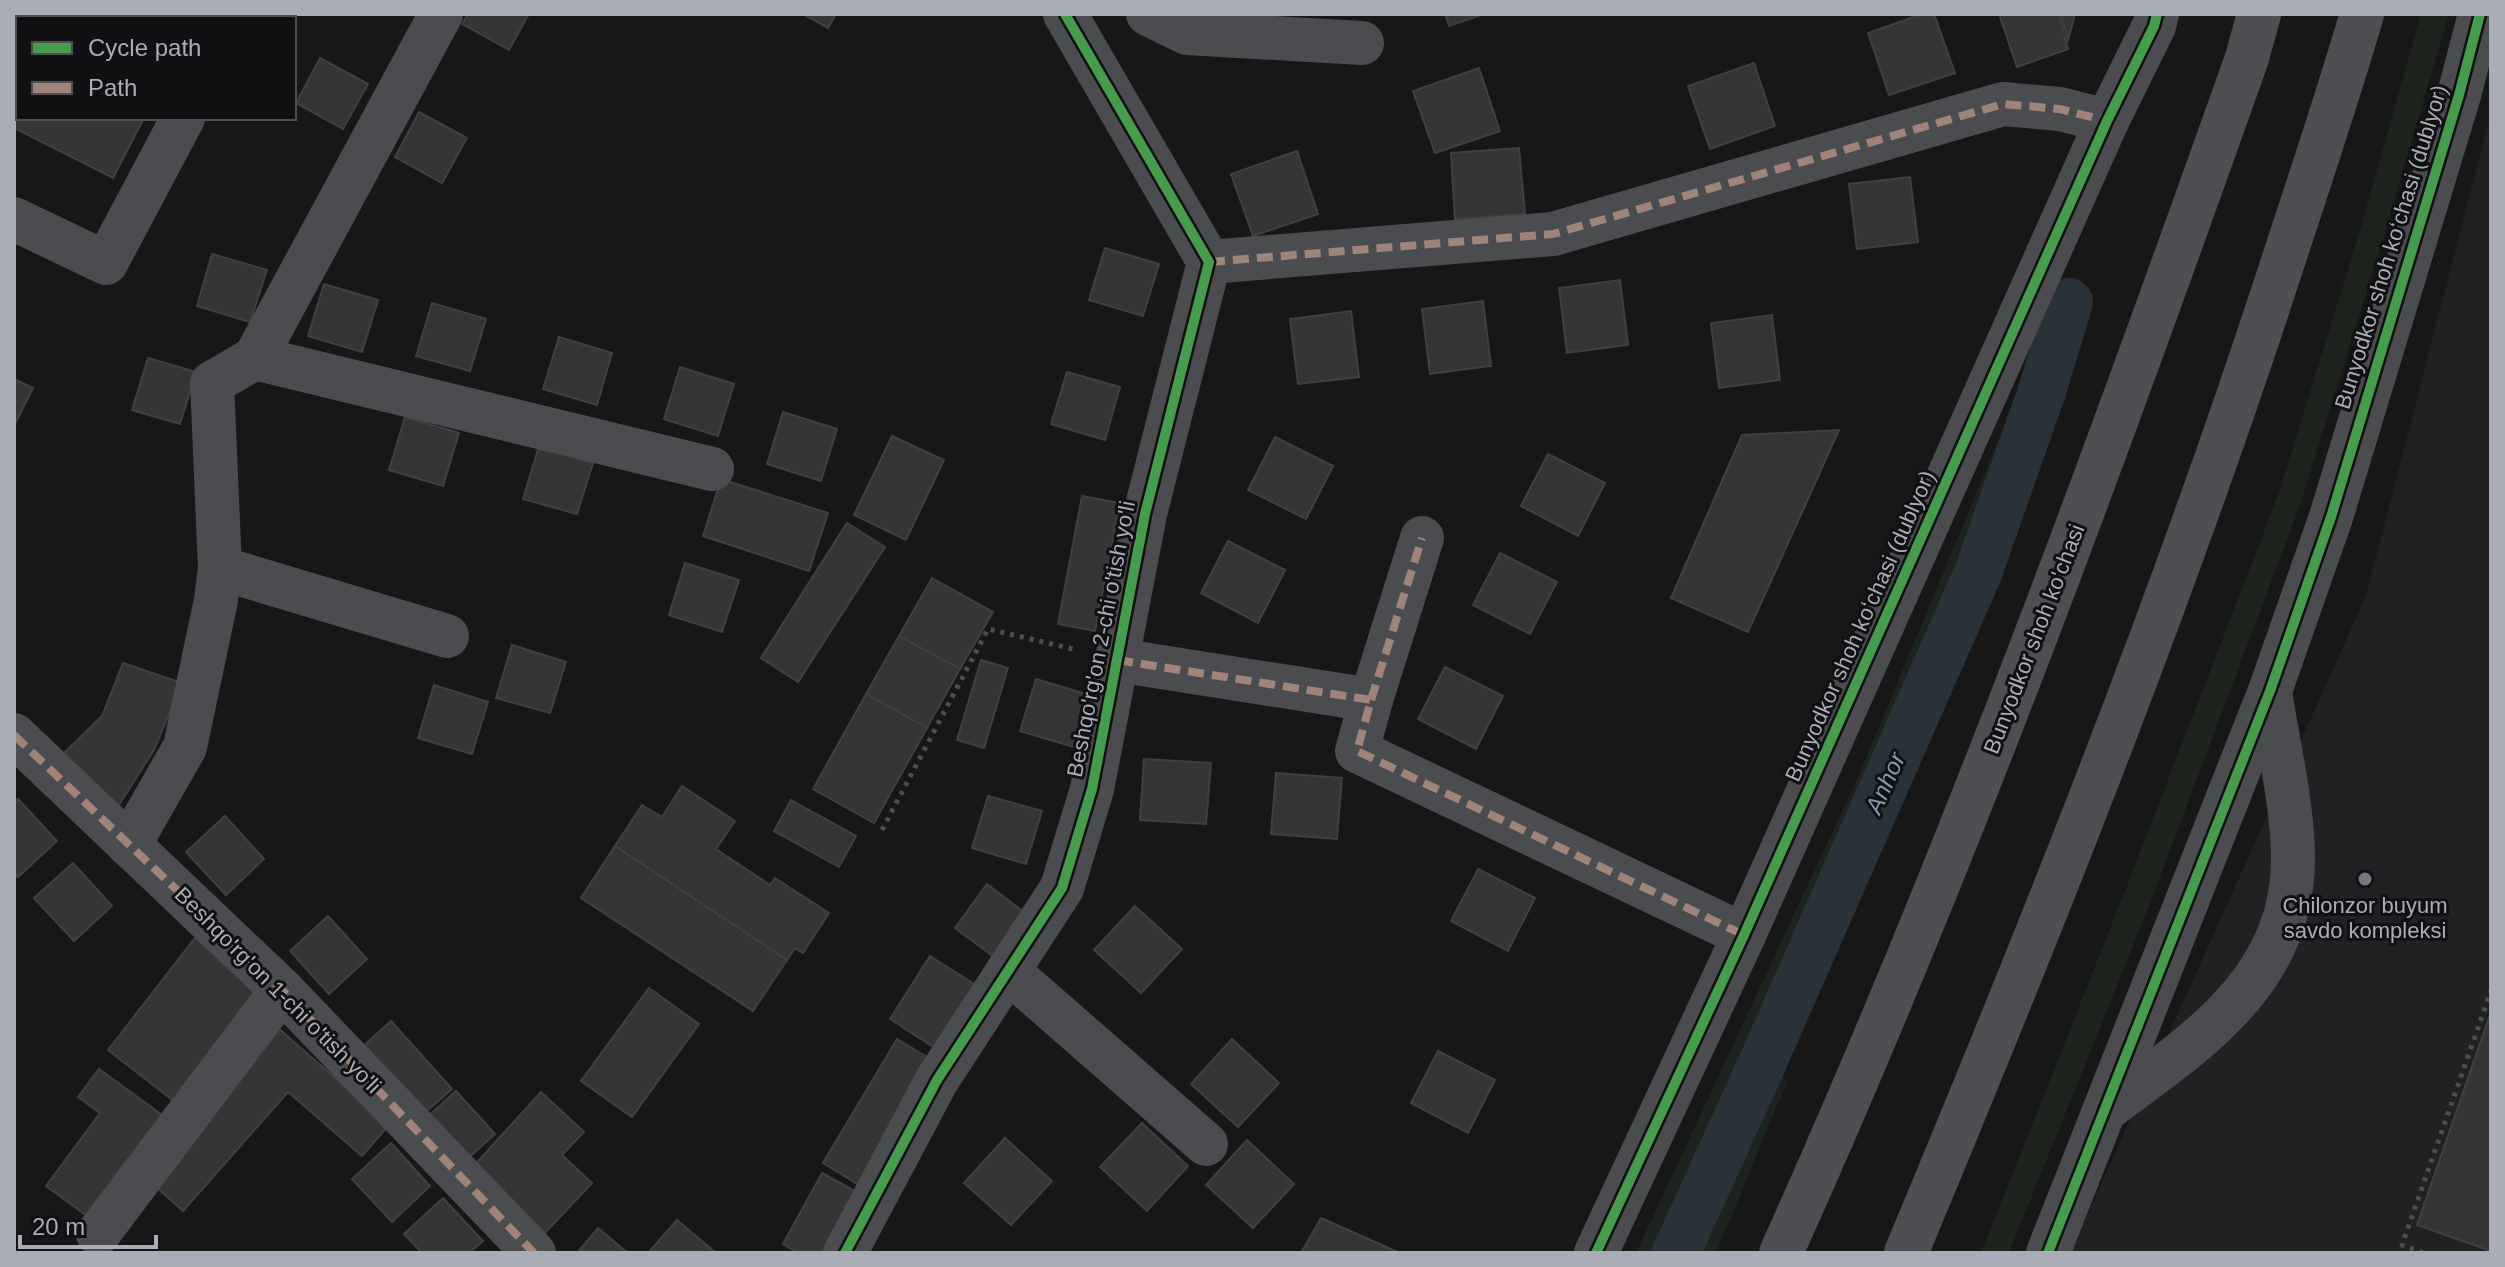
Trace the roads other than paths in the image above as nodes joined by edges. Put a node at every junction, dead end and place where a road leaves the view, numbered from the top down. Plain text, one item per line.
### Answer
1 (441, 14) edge
2 (1065, 14) edge
3 (1148, 14) edge
4 (2157, 14) edge
5 (2259, 14) edge
6 (2362, 14) edge
7 (2480, 14) edge
8 (1362, 43) dead end
9 (182, 120) edge
10 (2107, 121) junction
11 (14, 219) edge
12 (1209, 262) junction
13 (255, 358) junction
14 (712, 469) dead end
15 (1422, 538) dead end
16 (220, 568) junction
17 (447, 636) dead end
18 (1117, 660) junction
19 (2270, 691) junction
20 (1371, 700) junction
21 (14, 735) edge
22 (129, 845) junction
23 (1744, 935) junction
24 (1008, 971) junction
25 (282, 990) junction
26 (2105, 1110) junction
27 (1206, 1144) dead end
28 (98, 1234) dead end
29 (534, 1253) edge
30 (845, 1253) edge
31 (1596, 1253) edge
32 (1781, 1253) edge
33 (1906, 1253) edge
34 (2048, 1253) edge

1 - 13 street
2 - 12 street
3 - 8 street
4 - 10 street, Bunyodkor shoh koʻchasi (dublyor)
5 - 32 main road, Bunyodkor shoh ko'chasi
6 - 33 main road
7 - 19 street, Bunyodkor shoh koʻchasi (dublyor)
9 - 11 street
10 - 12 street
10 - 23 street, Bunyodkor shoh koʻchasi (dublyor)
12 - 18 street, Beshqo'rg'on 2-chi o'tish yo'li
13 - 14 street
13 - 16 street
15 - 20 street
16 - 17 street
16 - 22 street
18 - 20 street
18 - 24 street, Beshqo'rg'on 2-chi o'tish yo'li
19 - 26 street, Bunyodkor shoh koʻchasi (dublyor)
19 - 26 street
20 - 23 street
21 - 22 street, Beshqo'rg'on 1-chi o'tish yo'li
22 - 25 street, Beshqo'rg'on 1-chi o'tish yo'li
23 - 31 street, Bunyodkor shoh koʻchasi (dublyor)
24 - 27 street
24 - 30 street, Beshqo'rg'on 2-chi o'tish yo'li
25 - 28 street
25 - 29 street, Beshqo'rg'on 1-chi o'tish yo'li
26 - 34 street, Bunyodkor shoh koʻchasi (dublyor)

